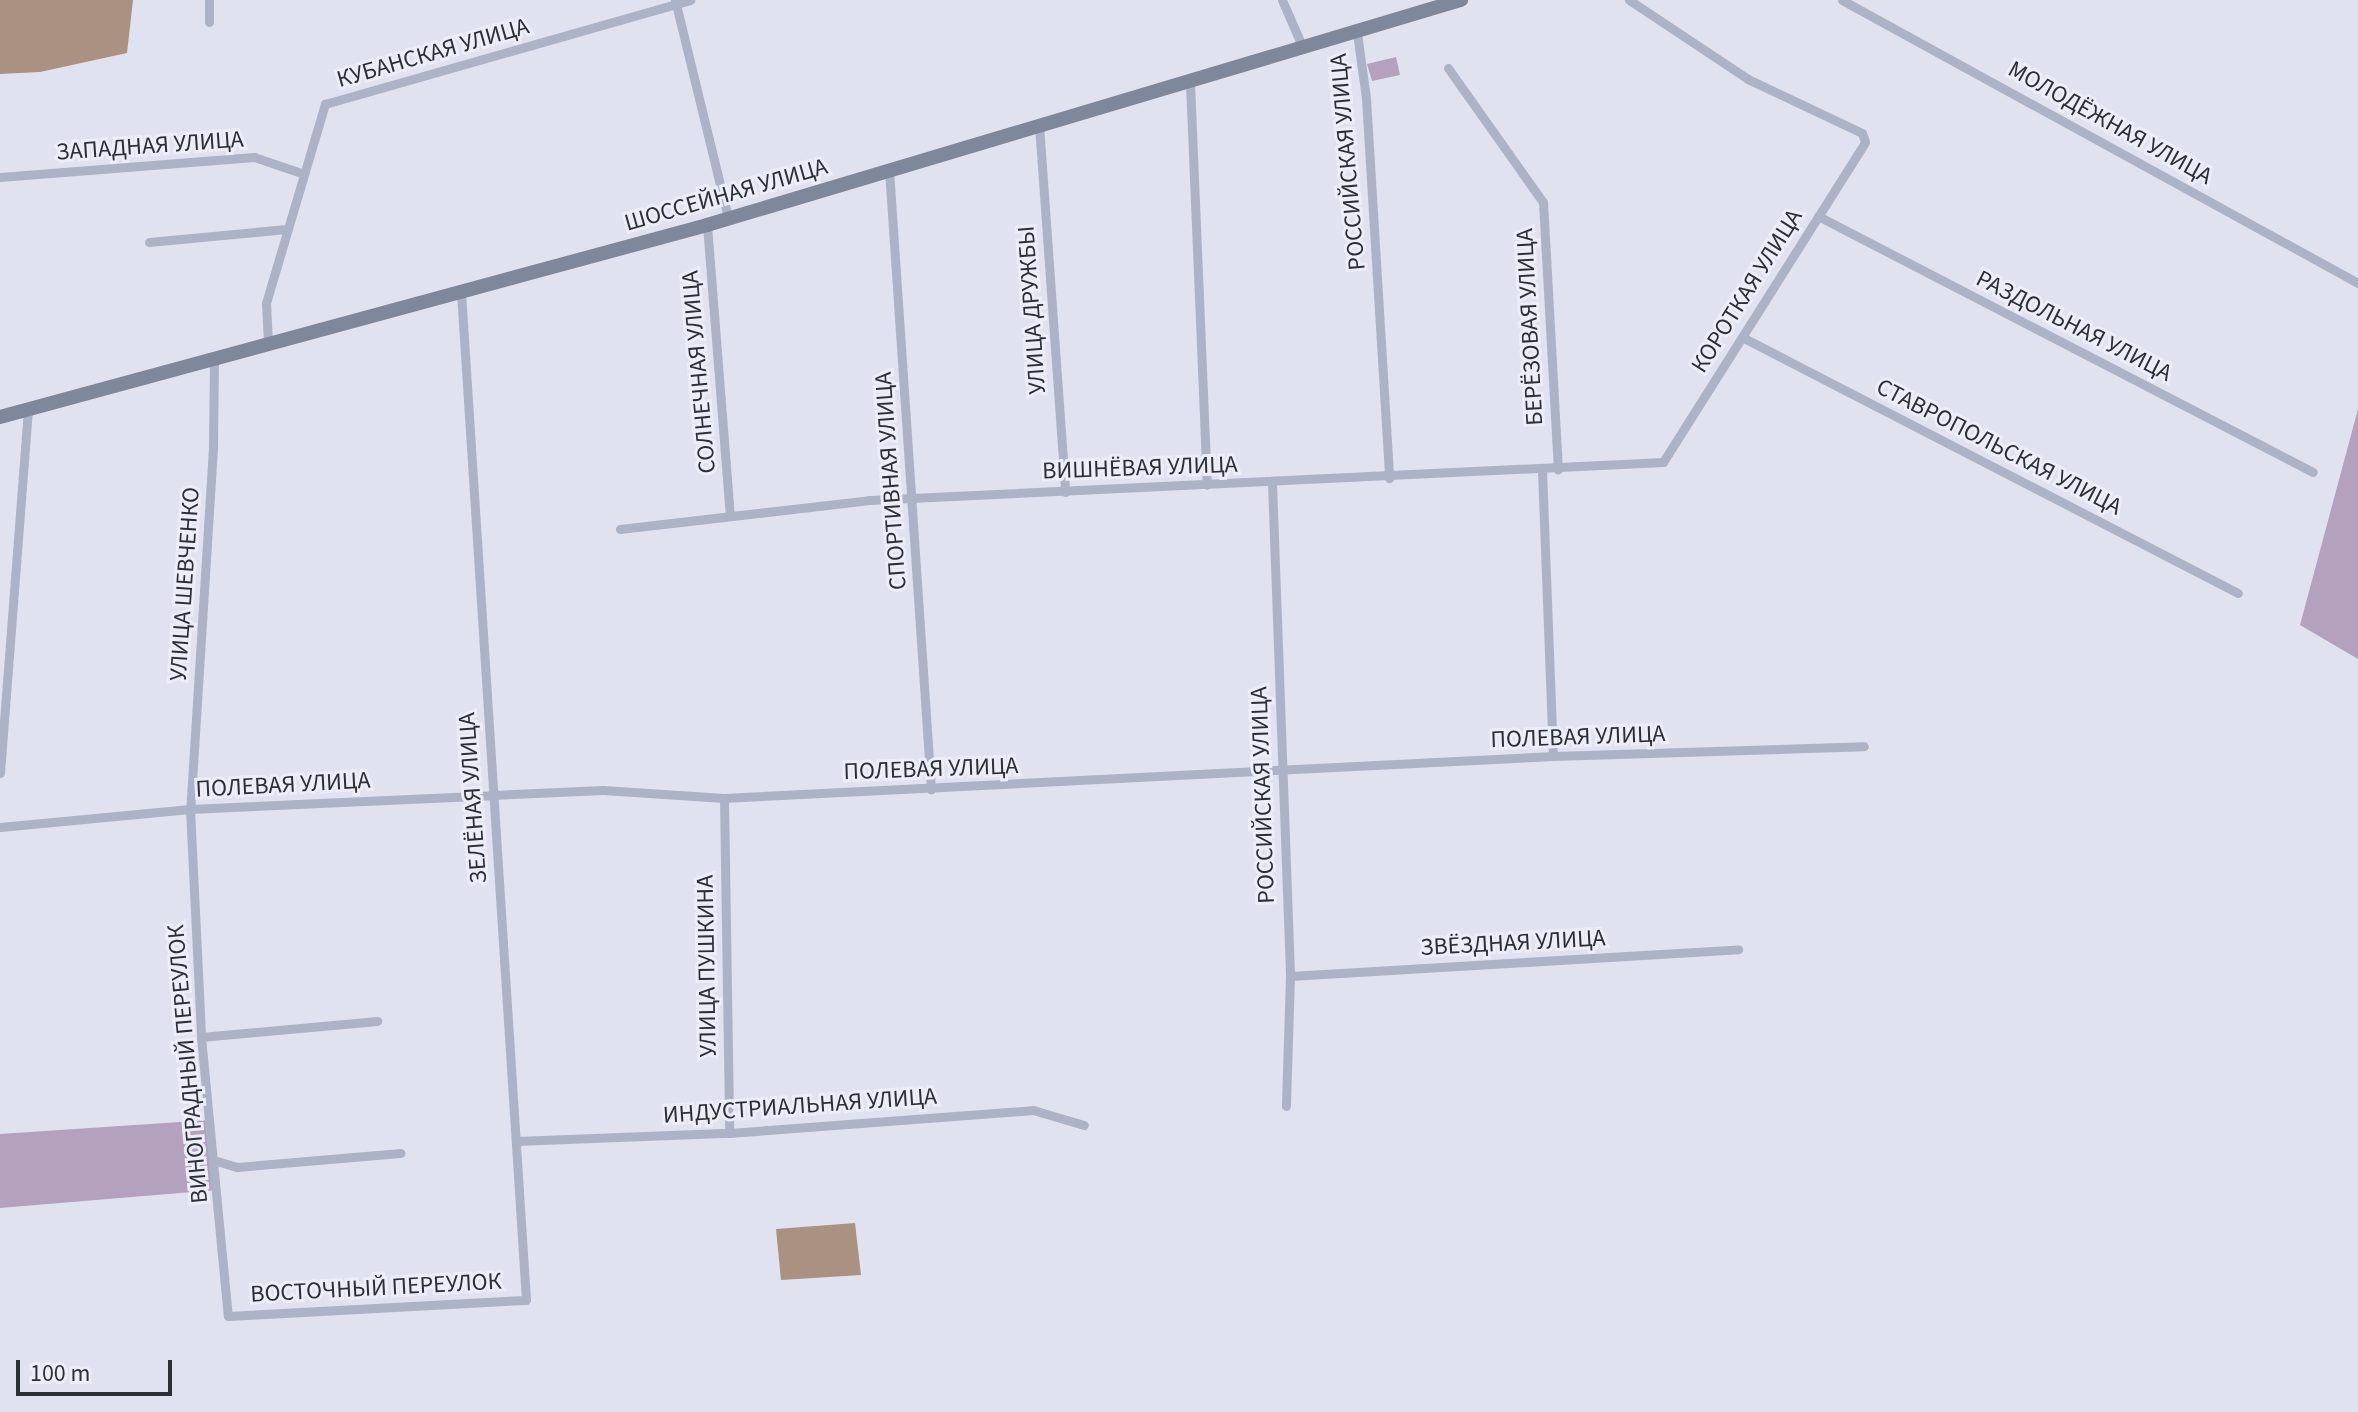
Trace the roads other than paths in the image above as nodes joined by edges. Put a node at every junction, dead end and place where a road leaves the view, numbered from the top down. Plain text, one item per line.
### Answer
1 (209, 0) edge
2 (691, 0) edge
3 (1282, 0) edge
4 (1461, 0) edge
5 (1629, 0) edge
6 (1842, 0) edge
7 (675, 2) edge
8 (209, 22) dead end
9 (1357, 33) junction
10 (1303, 48) junction
11 (1448, 68) dead end
12 (1190, 83) junction
13 (1039, 125) junction
14 (889, 170) junction
15 (301, 173) junction
16 (0, 177) edge
17 (1818, 216) junction
18 (728, 217) junction
19 (707, 225) junction
20 (286, 229) junction
21 (149, 242) dead end
22 (2358, 283) edge
23 (461, 293) junction
24 (1742, 337) junction
25 (268, 343) junction
26 (214, 361) junction
27 (28, 410) junction
28 (0, 417) edge
29 (1663, 462) joint
30 (1558, 470) junction
31 (1542, 471) junction
32 (2313, 472) dead end
33 (1389, 478) junction
34 (1272, 483) junction
35 (1207, 485) junction
36 (1065, 492) junction
37 (912, 497) junction
38 (730, 516) junction
39 (620, 529) dead end
40 (2238, 593) dead end
41 (1864, 746) dead end
42 (1553, 756) junction
43 (1282, 772) junction
44 (0, 773) edge
45 (931, 790) junction
46 (493, 795) junction
47 (724, 798) junction
48 (190, 809) junction
49 (0, 827) edge
50 (1738, 949) dead end
51 (1290, 976) junction
52 (377, 1021) dead end
53 (201, 1037) junction
54 (1286, 1106) dead end
55 (1084, 1125) dead end
56 (729, 1133) junction
57 (516, 1141) junction
58 (400, 1153) dead end
59 (217, 1161) junction
60 (526, 1300) joint
61 (228, 1316) joint

1 - 8 street
2 - 7 street, КУБАНСКАЯ УЛИЦА
3 - 10 street
4 - 9 main road, ШОССЕЙНАЯ УЛИЦА
5 - 17 street, КОРОТКАЯ УЛИЦА
6 - 22 street, МОЛОДЁЖНАЯ УЛИЦА
7 - 15 street, КУБАНСКАЯ УЛИЦА
7 - 18 street
9 - 10 main road, ШОССЕЙНАЯ УЛИЦА
9 - 33 street, РОССИЙСКАЯ УЛИЦА
10 - 12 main road, ШОССЕЙНАЯ УЛИЦА
11 - 30 street, БЕРЁЗОВАЯ УЛИЦА
12 - 13 main road, ШОССЕЙНАЯ УЛИЦА
12 - 35 street
13 - 14 main road, ШОССЕЙНАЯ УЛИЦА
13 - 36 street, УЛИЦА ДРУЖБЫ
14 - 18 main road, ШОССЕЙНАЯ УЛИЦА
14 - 37 street, СПОРТИВНАЯ УЛИЦА
15 - 16 street, ЗАПАДНАЯ УЛИЦА
15 - 20 street
17 - 24 street, КОРОТКАЯ УЛИЦА
17 - 32 street, РАЗДОЛЬНАЯ УЛИЦА
18 - 19 main road, ШОССЕЙНАЯ УЛИЦА
19 - 23 main road, ШОССЕЙНАЯ УЛИЦА
19 - 38 street, СОЛНЕЧНАЯ УЛИЦА
20 - 21 street
20 - 25 street
23 - 25 main road, ШОССЕЙНАЯ УЛИЦА
23 - 46 street, ЗЕЛЁНАЯ УЛИЦА
24 - 29 street, КОРОТКАЯ УЛИЦА
24 - 40 street, СТАВРОПОЛЬСКАЯ УЛИЦА
25 - 26 main road, ШОССЕЙНАЯ УЛИЦА
26 - 27 main road, ШОССЕЙНАЯ УЛИЦА
26 - 48 street, УЛИЦА ШЕВЧЕНКО
27 - 28 main road, ШОССЕЙНАЯ УЛИЦА
27 - 44 street
29 - 30 street, ВИШНЁВАЯ УЛИЦА
30 - 31 street, ВИШНЁВАЯ УЛИЦА
31 - 33 street, ВИШНЁВАЯ УЛИЦА
31 - 42 street
33 - 34 street, ВИШНЁВАЯ УЛИЦА
34 - 35 street, ВИШНЁВАЯ УЛИЦА
34 - 43 street, РОССИЙСКАЯ УЛИЦА
35 - 36 street, ВИШНЁВАЯ УЛИЦА
36 - 37 street, ВИШНЁВАЯ УЛИЦА
37 - 38 street, ВИШНЁВАЯ УЛИЦА
37 - 45 street, СПОРТИВНАЯ УЛИЦА
38 - 39 street, ВИШНЁВАЯ УЛИЦА
41 - 42 street, ПОЛЕВАЯ УЛИЦА
42 - 43 street, ПОЛЕВАЯ УЛИЦА
43 - 45 street, ПОЛЕВАЯ УЛИЦА
43 - 51 street, РОССИЙСКАЯ УЛИЦА
45 - 47 street, ПОЛЕВАЯ УЛИЦА
46 - 47 street, ПОЛЕВАЯ УЛИЦА
46 - 48 street, ПОЛЕВАЯ УЛИЦА
46 - 57 street, ЗЕЛЁНАЯ УЛИЦА
47 - 56 street, УЛИЦА ПУШКИНА
48 - 49 street, ПОЛЕВАЯ УЛИЦА
48 - 53 street, ВИНОГРАДНЫЙ ПЕРЕУЛОК
50 - 51 street, ЗВЁЗДНАЯ УЛИЦА
51 - 54 street, РОССИЙСКАЯ УЛИЦА
52 - 53 street
53 - 59 street, ВИНОГРАДНЫЙ ПЕРЕУЛОК
55 - 56 street, ИНДУСТРИАЛЬНАЯ УЛИЦА
56 - 57 street, ИНДУСТРИАЛЬНАЯ УЛИЦА
57 - 60 street, ЗЕЛЁНАЯ УЛИЦА
58 - 59 street
59 - 61 street, ВИНОГРАДНЫЙ ПЕРЕУЛОК
60 - 61 street, ВОСТОЧНЫЙ ПЕРЕУЛОК

